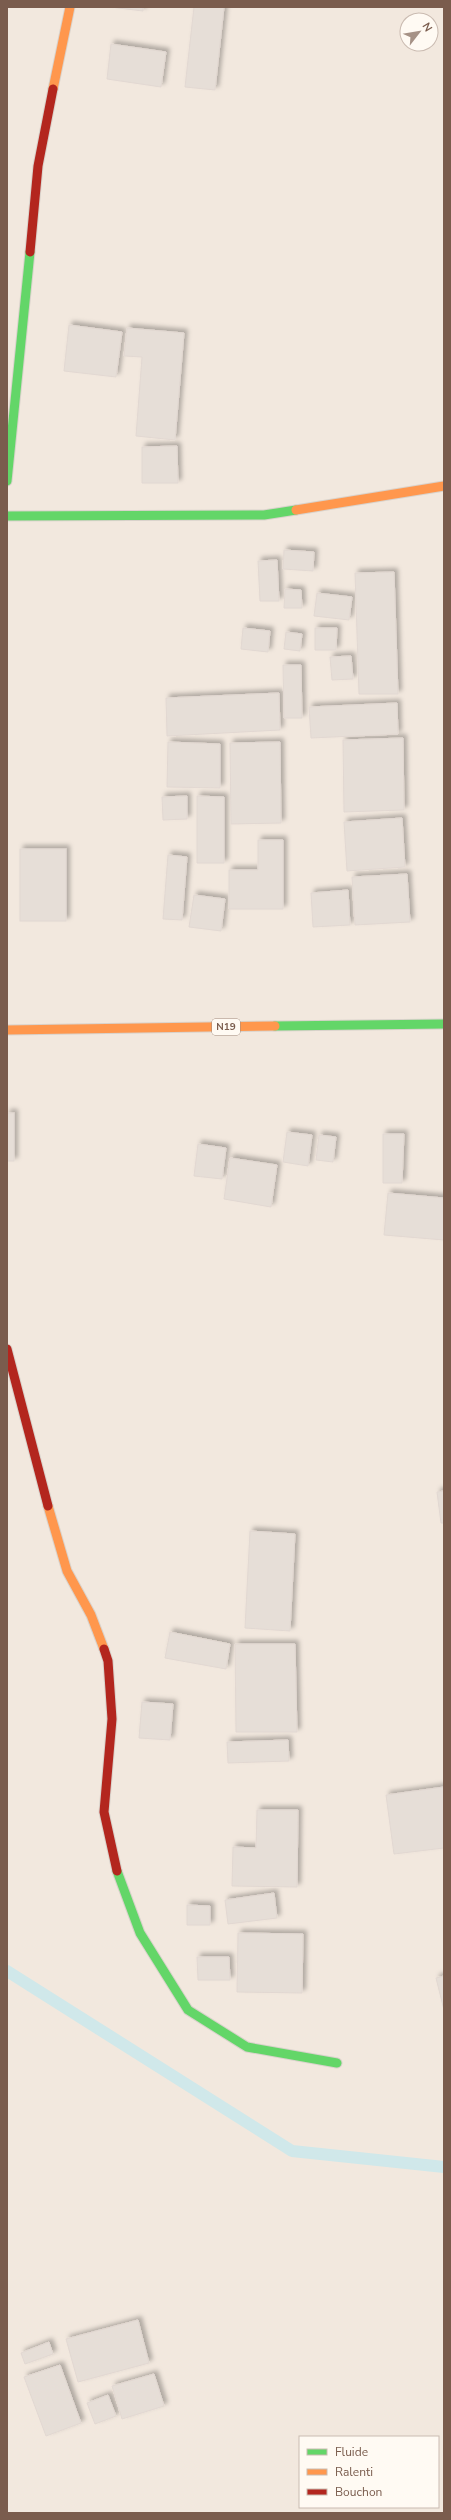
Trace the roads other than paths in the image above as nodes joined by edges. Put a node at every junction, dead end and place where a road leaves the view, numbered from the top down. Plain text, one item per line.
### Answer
1 (70, 7) edge
2 (7, 481) edge
3 (444, 486) edge
4 (7, 516) edge
5 (444, 1024) edge
6 (7, 1030) edge
7 (7, 1349) edge
8 (337, 2063) dead end

1 - 2 street
3 - 4 street
5 - 6 street, N19
7 - 8 street

